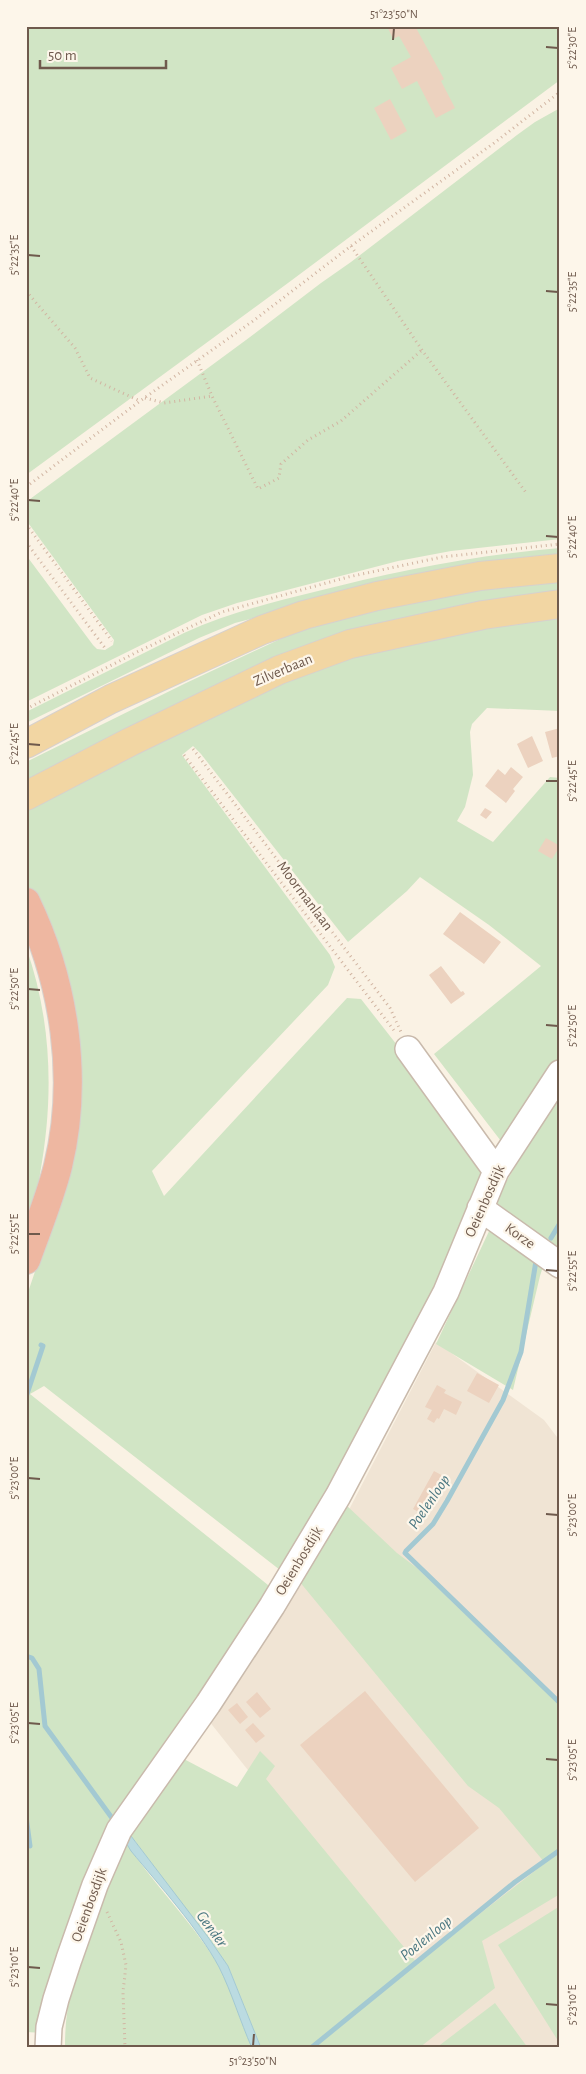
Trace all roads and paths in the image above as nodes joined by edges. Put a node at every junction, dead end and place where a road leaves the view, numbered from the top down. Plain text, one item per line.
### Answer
1 (560, 92) edge
2 (351, 246) junction
3 (26, 291) edge
4 (422, 350) junction
5 (197, 360) junction
6 (212, 396) junction
7 (145, 398) junction
8 (140, 401) junction
9 (26, 487) edge
10 (527, 494) dead end
11 (26, 524) edge
12 (26, 542) edge
13 (560, 568) edge
14 (560, 604) edge
15 (112, 641) dead end
16 (105, 648) dead end
17 (26, 744) edge
18 (193, 749) dead end
19 (184, 756) dead end
20 (26, 796) edge
21 (26, 902) edge
22 (408, 1049) junction
23 (560, 1072) edge
24 (496, 1171) junction
25 (480, 1208) junction
26 (26, 1260) edge
27 (560, 1264) edge
28 (95, 1885) junction
29 (48, 2048) edge
30 (125, 2048) edge

1 - 2 path
2 - 4 path
2 - 5 path
3 - 8 path
4 - 6 path
4 - 10 path
5 - 6 path
5 - 7 path
6 - 7 path
7 - 8 path
8 - 9 path
11 - 15 path
12 - 16 path
13 - 17 main road
14 - 20 main road, Zilverbaan
18 - 22 path, Moormanlaan
19 - 22 path, Moormanlaan
21 - 26 highway
22 - 24 street
23 - 24 street, Oeienbosdijk
24 - 25 street, Oeienbosdijk
25 - 27 street, Korze
25 - 28 street, Oeienbosdijk
28 - 29 street, Oeienbosdijk
28 - 30 path

